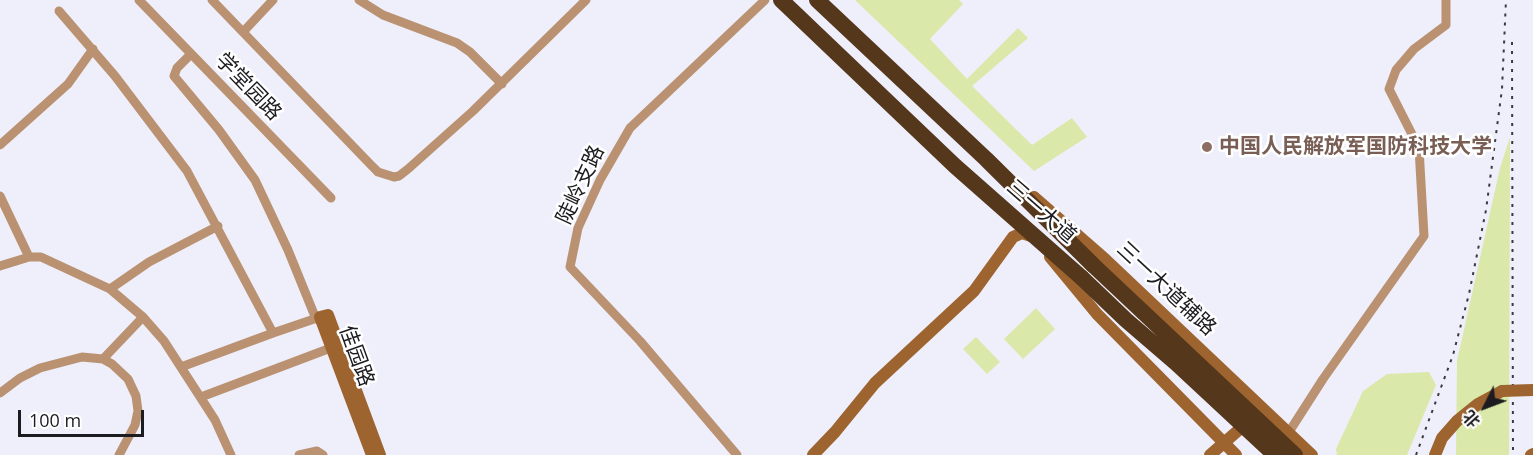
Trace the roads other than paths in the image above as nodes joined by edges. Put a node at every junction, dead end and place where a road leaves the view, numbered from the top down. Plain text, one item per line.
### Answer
1 (139, 0) edge
2 (212, 0) edge
3 (273, 0) edge
4 (359, 0) edge
5 (585, 0) edge
6 (765, 0) edge
7 (781, 0) edge
8 (817, 0) edge
9 (1446, 0) edge
10 (60, 10) dead end
11 (243, 33) junction
12 (93, 49) junction
13 (191, 54) junction
14 (502, 84) junction
15 (0, 145) edge
16 (986, 159) junction
17 (0, 196) edge
18 (331, 198) dead end
19 (1002, 208) junction
20 (218, 226) junction
21 (1034, 237) junction
22 (29, 256) junction
23 (0, 266) edge
24 (1088, 271) junction
25 (110, 289) junction
26 (142, 317) junction
27 (318, 318) junction
28 (1126, 320) junction
29 (273, 333) junction
30 (335, 346) junction
31 (103, 358) junction
32 (181, 367) junction
33 (1533, 390) edge
34 (0, 393) edge
35 (1503, 394) junction
36 (201, 397) junction
37 (1533, 399) edge
38 (1266, 411) junction
39 (1289, 432) junction
40 (1228, 450) edge
41 (119, 455) edge
42 (231, 455) edge
43 (299, 455) edge
44 (323, 455) edge
45 (372, 455) edge
46 (380, 455) edge
47 (737, 455) edge
48 (807, 455) edge
49 (813, 455) edge
50 (1210, 455) edge
51 (1258, 455) edge
52 (1275, 455) edge
53 (1295, 455) edge
54 (1312, 455) edge
55 (1435, 455) edge
56 (1441, 455) edge

1 - 13 street, 学堂园路
2 - 11 street
3 - 11 street
4 - 14 street
5 - 14 street
6 - 47 street, 陡岭支路
7 - 19 highway, 三一大道
8 - 16 highway, 三一大道
9 - 39 street
10 - 12 street
11 - 14 street
12 - 15 street
12 - 20 street
13 - 18 street, 学堂园路
13 - 27 street
16 - 24 highway, 三一大道
16 - 38 street, 三一大道辅路
17 - 22 street
19 - 21 highway, 三一大道
19 - 48 street
20 - 25 street
20 - 29 street
21 - 24 highway, 三一大道
21 - 40 street
21 - 49 street
22 - 23 street
22 - 25 street
24 - 28 highway, 三一大道, bridge
24 - 53 highway, 三一大道, bridge
25 - 26 street
26 - 31 street
26 - 32 street
27 - 29 street
27 - 30 street, 佳园路
28 - 51 highway, bridge
28 - 52 highway, 三一大道, bridge
29 - 32 street
30 - 36 street
30 - 45 street, 佳园路
30 - 46 street, 佳园路
31 - 34 street
31 - 41 street
32 - 36 street
33 - 35 street, bridge
35 - 37 street
35 - 55 street
35 - 56 street
36 - 42 street
38 - 39 street, 三一大道辅路
38 - 40 street
39 - 54 street, 三一大道辅路
40 - 50 street
43 - 44 street

